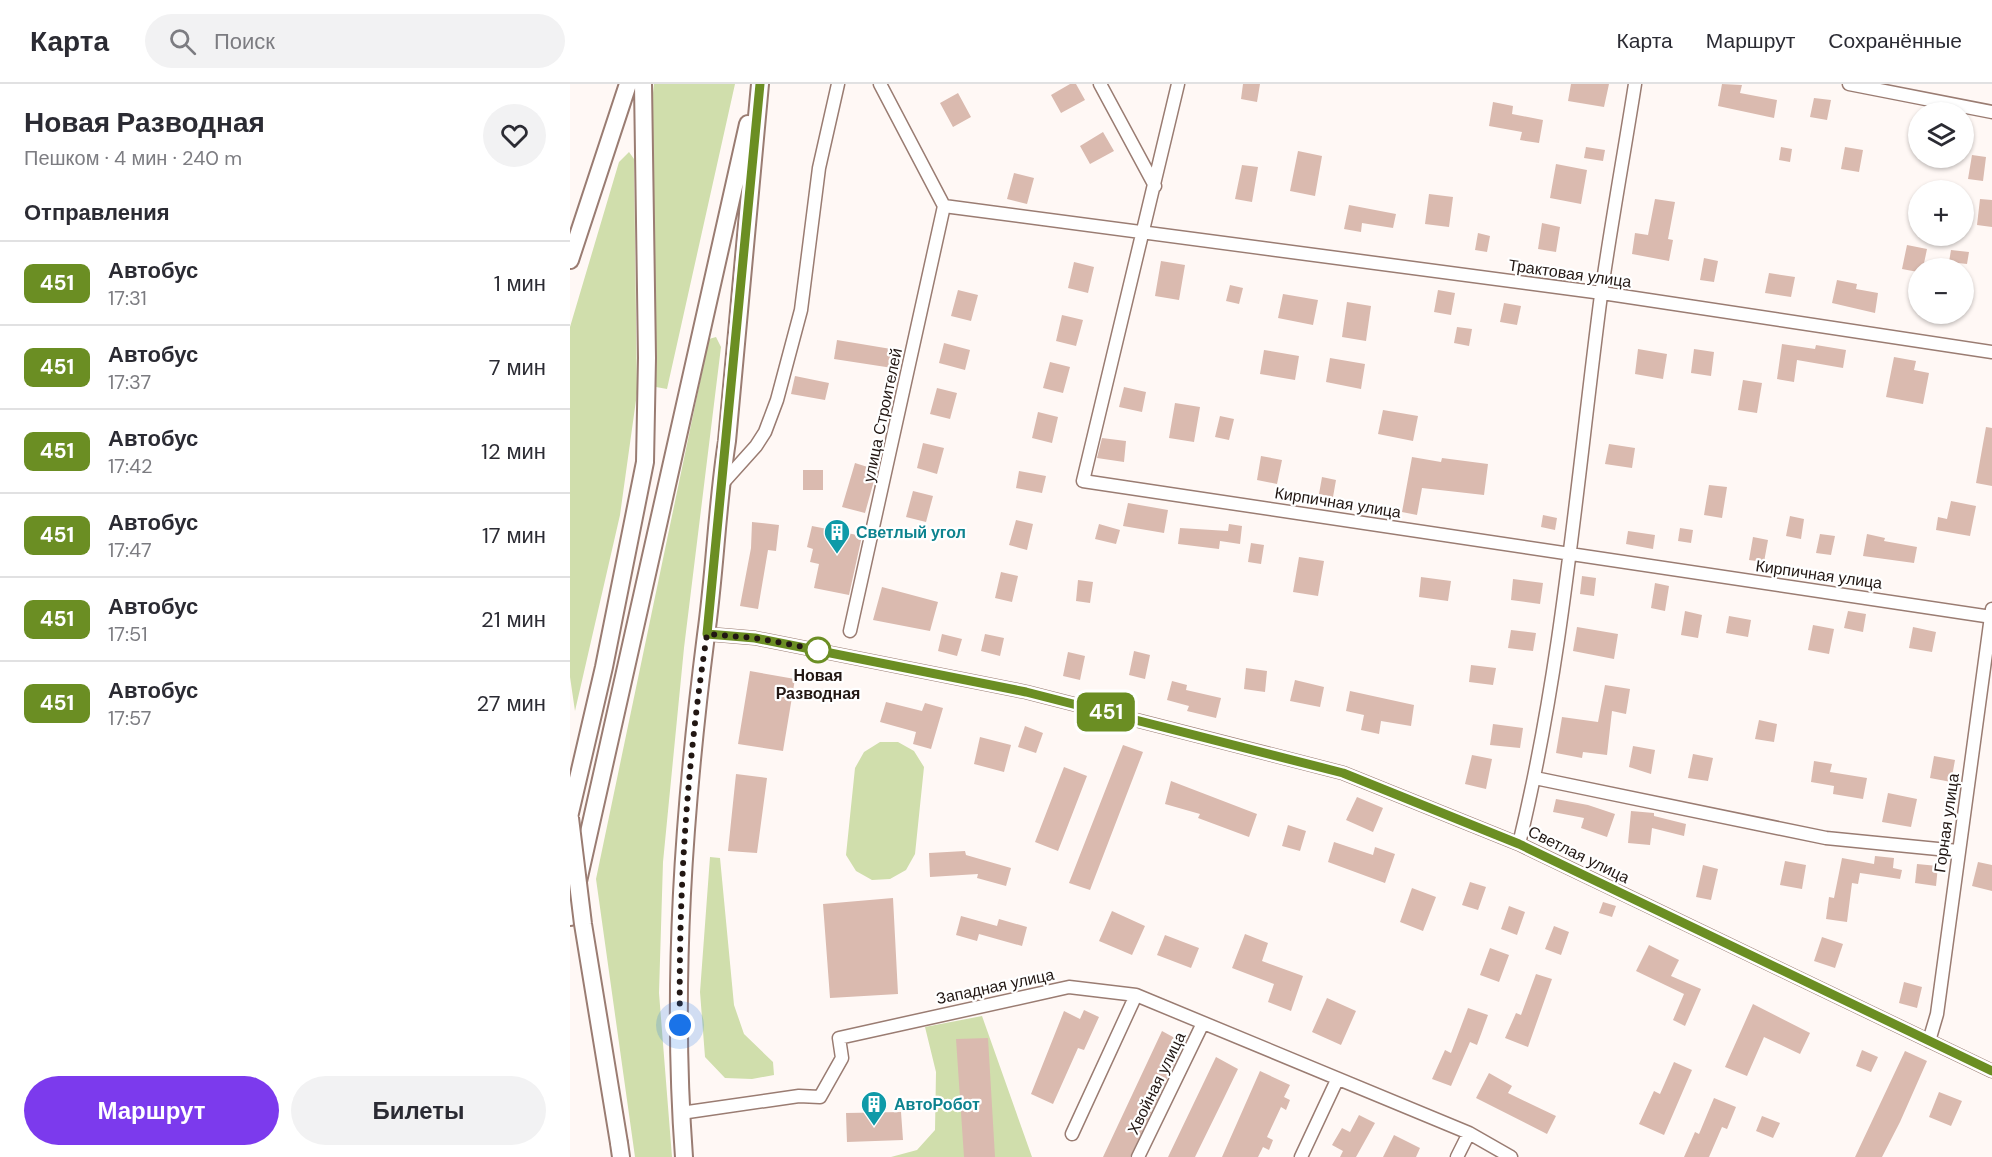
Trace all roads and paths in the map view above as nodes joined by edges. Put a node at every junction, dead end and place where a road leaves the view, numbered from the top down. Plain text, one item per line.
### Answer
1 (628, 84) edge
2 (643, 84) edge
3 (759, 84) edge
4 (838, 84) edge
5 (880, 84) edge
6 (1100, 84) edge
7 (1178, 84) edge
8 (1635, 84) edge
9 (1849, 84) edge
10 (1992, 112) edge
11 (1155, 186) junction
12 (944, 206) junction
13 (1144, 231) junction
14 (570, 260) edge
15 (1602, 293) junction
16 (1992, 352) edge
17 (720, 486) junction
18 (1570, 554) junction
19 (1992, 614) edge
20 (850, 632) dead end
21 (707, 634) junction
22 (1535, 778) junction
23 (570, 813) edge
24 (570, 818) edge
25 (1519, 844) junction
26 (1958, 851) junction
27 (570, 917) edge
28 (1136, 995) junction
29 (1203, 1023) junction
30 (1929, 1041) junction
31 (1992, 1071) edge
32 (1337, 1080) junction
33 (681, 1113) junction
34 (1469, 1133) junction
35 (1072, 1134) dead end
36 (620, 1150) edge
37 (684, 1157) edge
38 (1138, 1157) edge
39 (1301, 1157) edge
40 (1457, 1157) edge
41 (1511, 1157) edge

1 - 14 main road
2 - 23 main road
3 - 17 main road
3 - 27 main road
4 - 17 street
5 - 12 street
6 - 11 street
7 - 11 street, Кирпичная улица
8 - 15 street
9 - 10 street
11 - 13 street, Кирпичная улица
12 - 13 street
12 - 20 street, улица Строителей
13 - 15 street, Трактовая улица
13 - 18 street, Кирпичная улица
15 - 16 street, Трактовая улица
15 - 18 street
17 - 21 main road
18 - 19 street, Кирпичная улица
18 - 22 street
19 - 26 street, Горная улица
21 - 25 street, Светлая улица
21 - 33 main road
22 - 25 street
22 - 26 street
24 - 36 main road, bridge
25 - 30 street, Светлая улица
26 - 30 street, Горная улица
28 - 29 street, Западная улица
28 - 33 street, Западная улица
28 - 35 street
29 - 32 street, Западная улица
29 - 38 street, Хвойная улица
30 - 31 street, Светлая улица
32 - 34 street, Западная улица
32 - 39 street
33 - 37 main road
34 - 40 street
34 - 41 street, Западная улица

